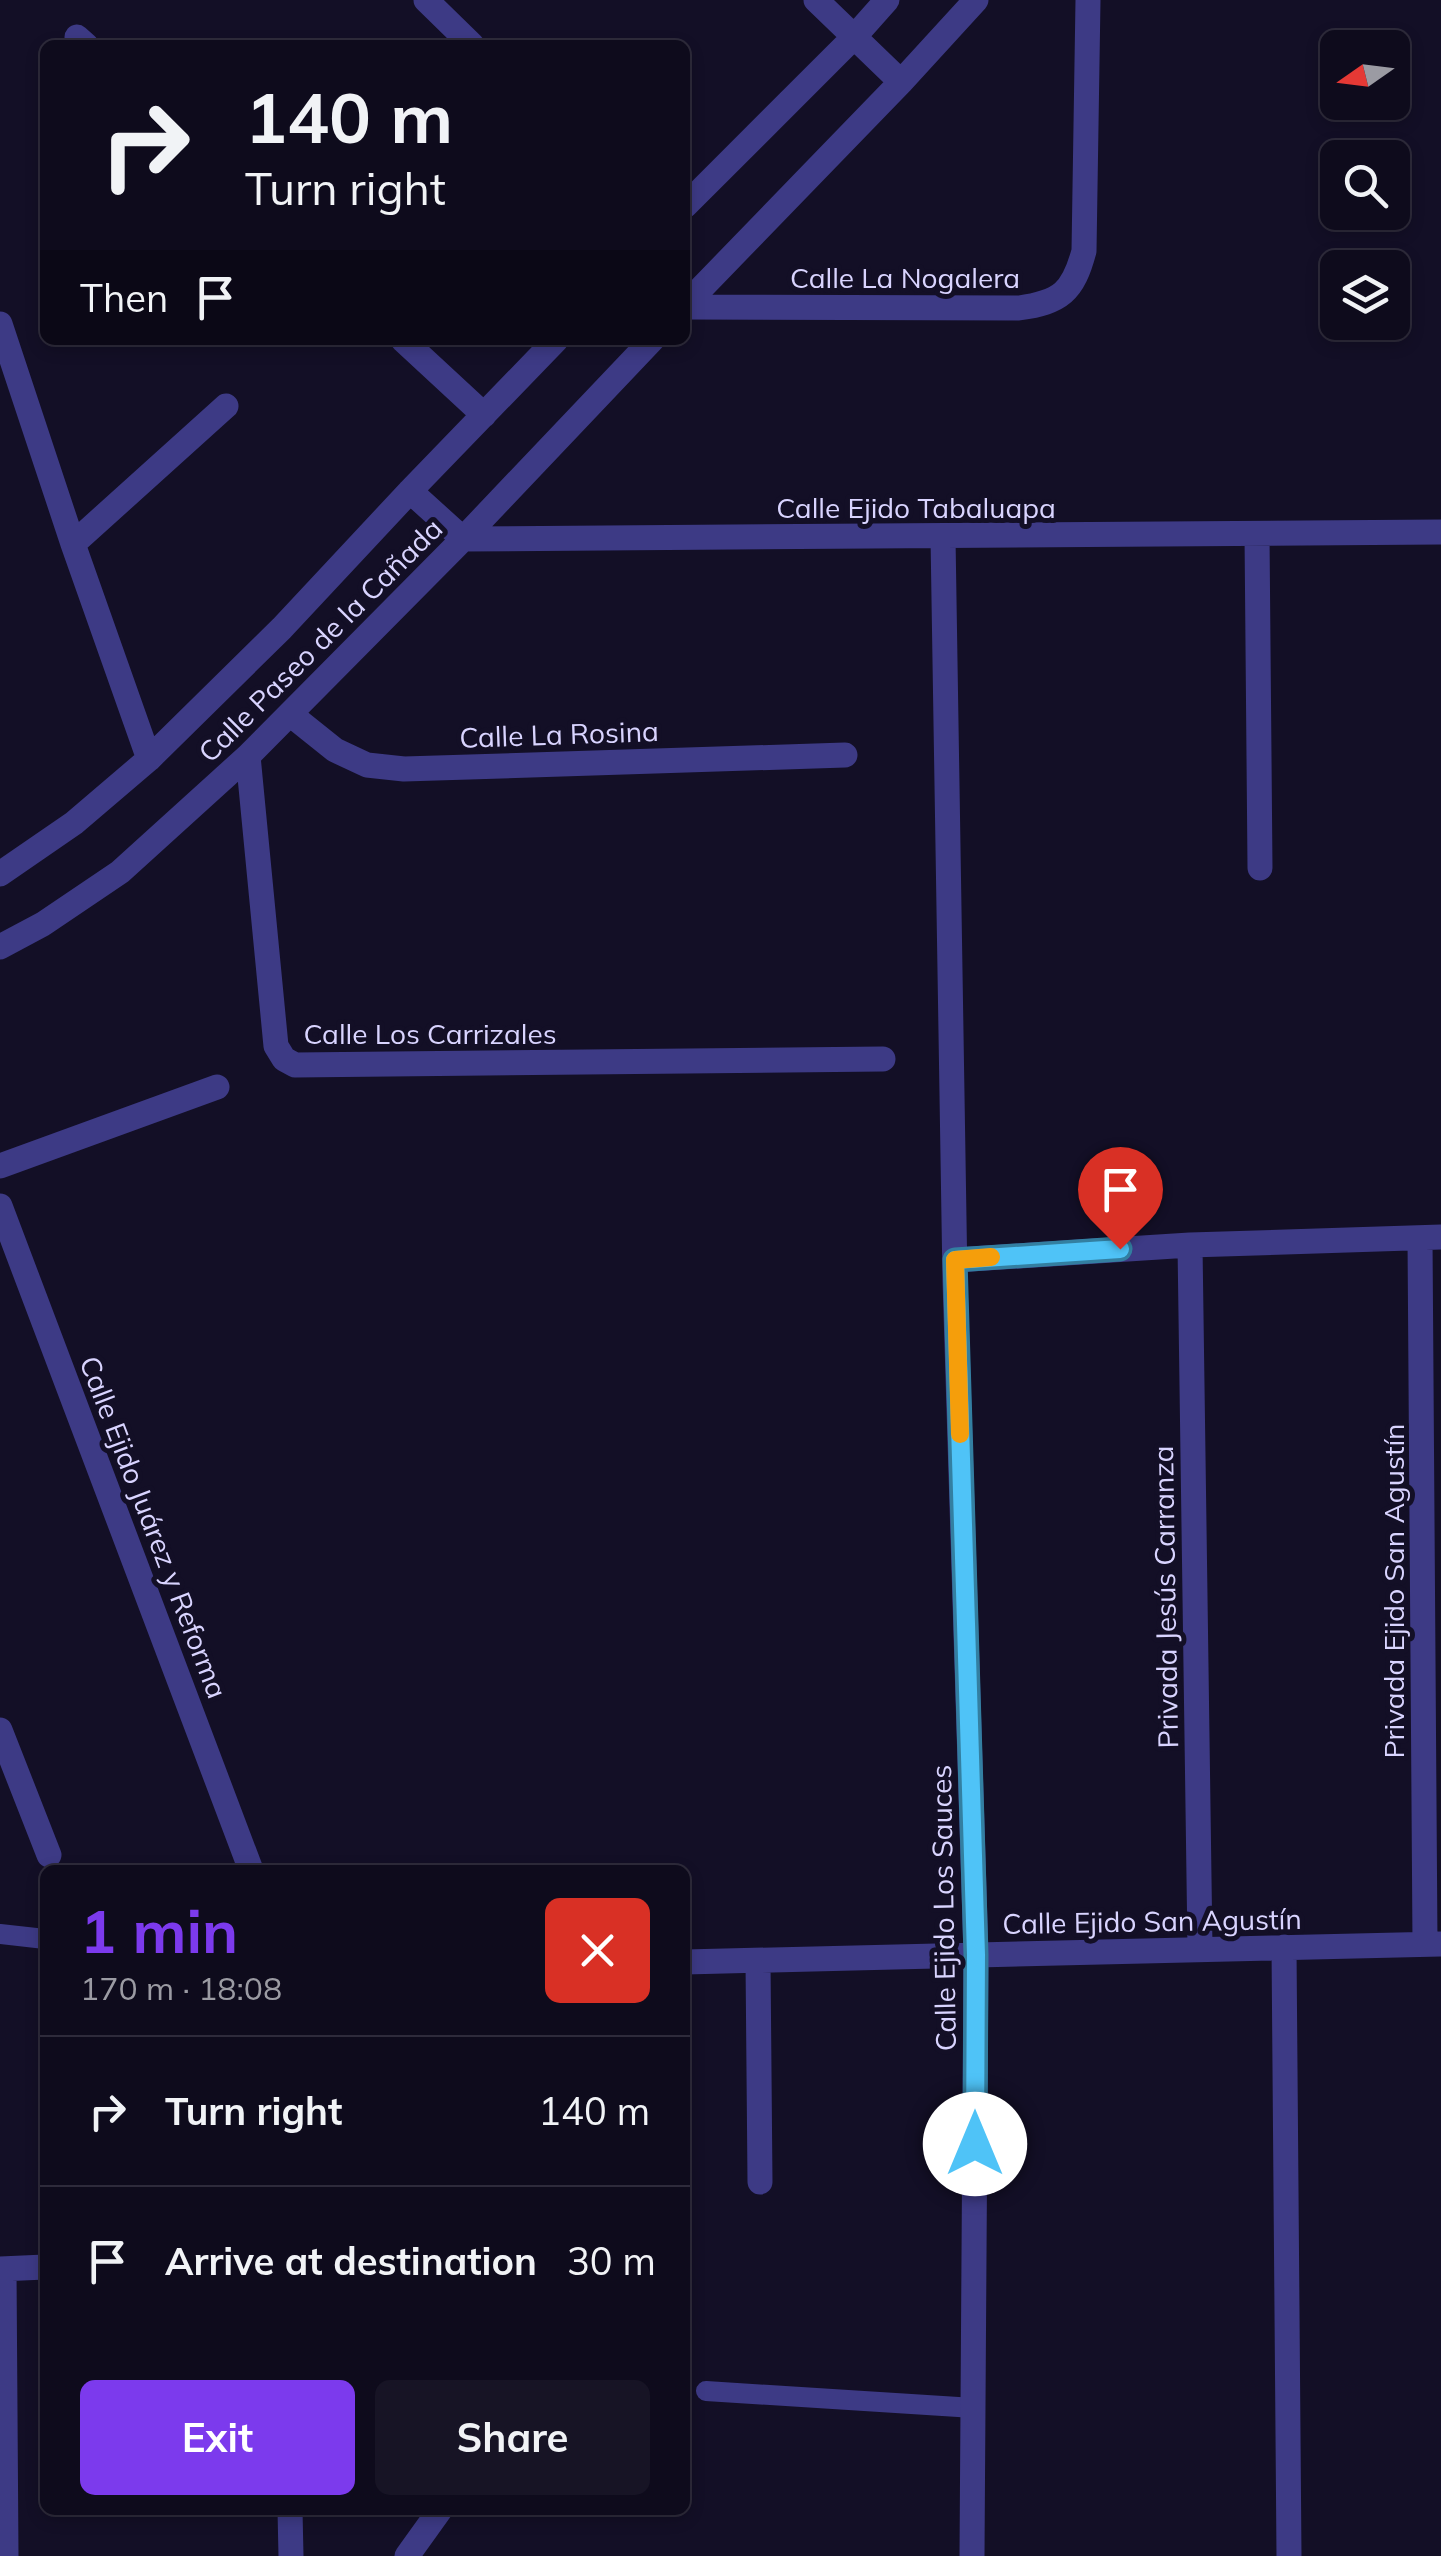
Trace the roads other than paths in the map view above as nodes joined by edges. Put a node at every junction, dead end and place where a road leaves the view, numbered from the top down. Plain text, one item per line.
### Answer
1 (426, 0) edge
2 (816, 0) edge
3 (887, 0) edge
4 (976, 0) edge
5 (1088, 0) edge
6 (855, 36) junction
7 (467, 40) edge
8 (901, 82) junction
9 (690, 201) edge
10 (690, 301) edge
11 (690, 306) edge
12 (0, 324) edge
13 (408, 345) edge
14 (551, 345) edge
15 (647, 345) edge
16 (226, 406) dead end
17 (484, 416) junction
18 (410, 491) junction
19 (1441, 532) edge
20 (1257, 534) junction
21 (944, 537) junction
22 (463, 540) junction
23 (73, 544) junction
24 (290, 714) junction
25 (846, 755) dead end
26 (248, 756) junction
27 (149, 759) junction
28 (1260, 868) dead end
29 (0, 874) edge
30 (0, 948) edge
31 (883, 1059) dead end
32 (217, 1088) dead end
33 (0, 1166) edge
34 (0, 1206) edge
35 (1431, 1237) edge
36 (1190, 1244) junction
37 (955, 1260) junction
38 (0, 1730) edge
39 (48, 1855) dead end
40 (249, 1865) edge
41 (0, 1934) edge
42 (40, 1938) edge
43 (1433, 1944) edge
44 (1284, 1947) junction
45 (1200, 1948) junction
46 (976, 1955) junction
47 (758, 1961) junction
48 (690, 1962) edge
49 (760, 2182) dead end
50 (40, 2267) edge
51 (2, 2269) edge
52 (706, 2391) dead end
53 (974, 2408) junction
54 (290, 2515) edge
55 (436, 2515) edge
56 (6, 2556) edge
57 (291, 2556) edge
58 (407, 2556) edge
59 (972, 2556) edge
60 (1289, 2556) edge

1 - 7 street
2 - 6 street
3 - 6 street
4 - 8 street
5 - 11 street, Calle La Nogalera
6 - 8 street
6 - 9 street
8 - 10 street
12 - 23 street
13 - 17 street
14 - 17 street, Calle Paseo de la Cañada
15 - 22 street, Calle Paseo de la Cañada
16 - 23 street
17 - 18 street, Calle Paseo de la Cañada
18 - 22 street
18 - 27 street, Calle Paseo de la Cañada
19 - 20 street, Calle Ejido Tabaluapa
20 - 21 street, Calle Ejido Tabaluapa
20 - 28 street
21 - 22 street, Calle Ejido Tabaluapa
21 - 37 street, Calle Ejido Los Sauces
22 - 24 street, Calle Paseo de la Cañada
23 - 27 street
24 - 25 street, Calle La Rosina
24 - 26 street, Calle Paseo de la Cañada
26 - 30 street, Calle Paseo de la Cañada
26 - 31 street, Calle Los Carrizales
27 - 29 street, Calle Paseo de la Cañada
32 - 33 street
34 - 40 street, Calle Ejido Juárez y Reforma
35 - 36 street
35 - 43 street, Privada Ejido San Agustín
36 - 37 street
36 - 45 street, Privada Jesús Carranza
37 - 46 street, Calle Ejido Los Sauces
38 - 39 street
41 - 42 lane
43 - 44 street, Calle Ejido San Agustín
44 - 45 street, Calle Ejido San Agustín
44 - 60 street
45 - 46 street, Calle Ejido San Agustín
46 - 47 street, Calle Ejido San Agustín
46 - 53 street, Calle Ejido Los Sauces
47 - 48 street, Calle Ejido San Agustín
47 - 49 street
50 - 51 street
51 - 56 street
52 - 53 lane
53 - 59 street, Calle Ejido Los Sauces
54 - 57 street
55 - 58 street

